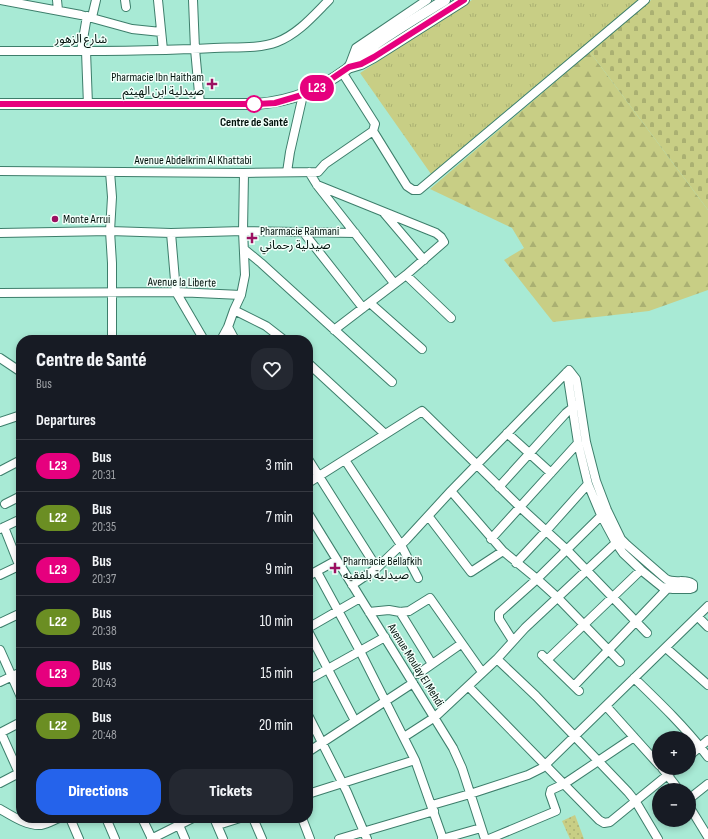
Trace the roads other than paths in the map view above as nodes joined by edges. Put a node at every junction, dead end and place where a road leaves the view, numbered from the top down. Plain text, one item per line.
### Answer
1 (0, 0) edge
2 (57, 0) edge
3 (96, 0) edge
4 (158, 0) edge
5 (193, 0) edge
6 (329, 0) edge
7 (427, 0) edge
8 (445, 0) edge
9 (464, 0) edge
10 (645, 0) edge
11 (58, 10) junction
12 (89, 17) junction
13 (161, 32) junction
14 (195, 49) junction
15 (162, 50) junction
16 (0, 51) edge
17 (84, 51) junction
18 (345, 70) junction
19 (302, 95) junction
20 (0, 104) edge
21 (200, 104) junction
22 (88, 105) junction
23 (373, 131) junction
24 (0, 171) edge
25 (110, 172) junction
26 (287, 172) junction
27 (309, 172) junction
28 (244, 173) junction
29 (317, 185) junction
30 (384, 212) junction
31 (110, 231) junction
32 (242, 231) junction
33 (0, 233) edge
34 (172, 233) junction
35 (304, 233) junction
36 (355, 233) junction
37 (244, 249) junction
38 (424, 260) junction
39 (406, 275) junction
40 (394, 283) junction
41 (176, 292) junction
42 (0, 293) edge
43 (112, 294) junction
44 (241, 295) junction
45 (370, 303) junction
46 (362, 308) junction
47 (234, 310) junction
48 (451, 318) dead end
49 (228, 327) junction
50 (334, 330) junction
51 (112, 335) edge
52 (201, 335) edge
53 (224, 335) edge
54 (232, 335) edge
55 (278, 335) edge
56 (422, 349) dead end
57 (0, 358) edge
58 (313, 368) edge
59 (16, 369) edge
60 (392, 382) dead end
61 (577, 405) junction
62 (16, 419) edge
63 (0, 422) edge
64 (507, 433) junction
65 (385, 434) junction
66 (578, 443) junction
67 (530, 454) junction
68 (345, 460) junction
69 (16, 463) edge
70 (477, 464) junction
71 (313, 467) edge
72 (0, 471) edge
73 (551, 473) junction
74 (319, 476) junction
75 (313, 480) edge
76 (588, 484) junction
77 (500, 487) junction
78 (451, 491) junction
79 (16, 498) edge
80 (5, 504) dead end
81 (520, 507) junction
82 (604, 513) junction
83 (429, 516) junction
84 (16, 521) edge
85 (313, 524) edge
86 (2, 528) edge
87 (546, 532) junction
88 (491, 539) junction
89 (619, 541) junction
90 (401, 545) junction
91 (567, 550) junction
92 (503, 551) junction
93 (16, 558) edge
94 (337, 560) junction
95 (516, 562) junction
96 (377, 568) junction
97 (16, 569) edge
98 (641, 570) junction
99 (587, 571) junction
100 (317, 572) junction
101 (313, 574) edge
102 (0, 575) edge
103 (418, 578) dead end
104 (538, 579) junction
105 (352, 585) junction
106 (667, 589) junction
107 (612, 596) junction
108 (360, 598) junction
109 (558, 598) junction
110 (708, 606) edge
111 (338, 611) junction
112 (369, 612) junction
113 (400, 612) junction
114 (16, 615) edge
115 (698, 617) junction
116 (636, 621) junction
117 (0, 623) edge
118 (313, 625) edge
119 (584, 625) junction
120 (708, 627) edge
121 (647, 633) dead end
122 (385, 637) junction
123 (313, 641) edge
124 (513, 641) junction
125 (461, 644) junction
126 (666, 648) junction
127 (0, 650) edge
128 (609, 650) junction
129 (360, 651) junction
130 (497, 659) junction
131 (620, 662) dead end
132 (432, 664) junction
133 (327, 670) junction
134 (482, 672) junction
135 (418, 674) dead end
136 (16, 675) edge
137 (12, 677) junction
138 (313, 677) edge
139 (634, 678) junction
140 (0, 682) edge
141 (413, 683) junction
142 (708, 685) edge
143 (16, 686) edge
144 (468, 686) junction
145 (385, 702) junction
146 (606, 706) junction
147 (434, 717) junction
148 (355, 721) junction
149 (16, 725) edge
150 (313, 725) edge
151 (0, 733) edge
152 (575, 736) junction
153 (404, 737) junction
154 (634, 737) junction
155 (708, 740) edge
156 (322, 743) junction
157 (700, 746) junction
158 (313, 749) edge
159 (696, 750) edge
160 (652, 757) edge
161 (708, 757) edge
162 (416, 760) junction
163 (598, 761) junction
164 (16, 765) edge
165 (546, 765) junction
166 (16, 775) edge
167 (668, 775) joint
168 (0, 782) edge
169 (342, 783) junction
170 (674, 783) edge
171 (564, 784) junction
172 (708, 784) edge
173 (313, 792) edge
174 (696, 793) edge
175 (470, 794) junction
176 (636, 802) junction
177 (433, 808) junction
178 (0, 809) edge
179 (16, 817) edge
180 (696, 817) edge
181 (30, 823) edge
182 (48, 823) edge
183 (72, 823) edge
184 (108, 823) edge
185 (144, 823) edge
186 (176, 823) edge
187 (178, 823) edge
188 (216, 823) edge
189 (255, 823) edge
190 (304, 823) edge
191 (482, 828) junction
192 (365, 836) edge
193 (708, 837) edge
194 (78, 839) edge
195 (115, 839) edge
196 (151, 839) edge
197 (185, 839) edge
198 (224, 839) edge
199 (262, 839) edge
200 (310, 839) edge
201 (339, 839) edge
202 (443, 839) edge
203 (485, 839) edge
204 (489, 839) edge
205 (658, 839) edge

1 - 11 street
2 - 11 street
3 - 12 street
4 - 13 street
5 - 14 street
6 - 14 street, شارع الزهور
7 - 18 street
8 - 18 main road
9 - 18 main road
10 - 23 street
11 - 12 street
12 - 13 street
12 - 17 street
13 - 15 street
14 - 15 street, شارع الزهور
14 - 21 street
15 - 17 street, شارع الزهور
16 - 17 street, شارع الزهور
17 - 22 street
18 - 19 main road
18 - 23 street
19 - 21 main road
19 - 26 street
20 - 22 main road
21 - 22 main road
23 - 27 street, Avenue Abdelkrim Al Khattabi
24 - 25 street, Avenue Abdelkrim Al Khattabi
25 - 28 street, Avenue Abdelkrim Al Khattabi
25 - 31 street
26 - 27 street, Avenue Abdelkrim Al Khattabi
26 - 28 street, Avenue Abdelkrim Al Khattabi
27 - 29 street
28 - 32 street
29 - 30 street
29 - 36 street
30 - 38 street
30 - 38 street
31 - 33 street
31 - 34 street
31 - 43 street
32 - 34 street
32 - 35 street
32 - 37 street
34 - 41 street
35 - 36 street
35 - 46 street
36 - 40 street
37 - 44 street
37 - 50 street
38 - 39 street
39 - 40 street
39 - 48 street
40 - 45 street
41 - 43 street, Avenue la Liberte
41 - 44 street, Avenue la Liberte
41 - 52 street
42 - 43 street, Avenue la Liberte
43 - 51 street
44 - 47 street
45 - 46 street
45 - 56 street
46 - 50 street
47 - 49 street
47 - 55 street
49 - 53 street
49 - 54 street
50 - 60 street
57 - 59 street
58 - 65 street
61 - 64 street
61 - 66 street
61 - 67 street
61 - 82 street
62 - 63 street
64 - 67 street
64 - 70 street
65 - 68 street
65 - 70 street
66 - 73 street
66 - 76 street
67 - 73 street
67 - 77 street
68 - 74 street
68 - 90 street
69 - 72 street
70 - 77 street
70 - 78 street
71 - 74 street
73 - 81 street
74 - 75 street
74 - 96 street
76 - 82 street
76 - 87 street
77 - 81 street
78 - 83 street
78 - 88 street
79 - 80 street
81 - 87 street
81 - 88 street
82 - 89 street
82 - 91 street
83 - 90 street
83 - 92 street
84 - 86 street
85 - 94 street, Avenue Moulay El Mehdi
86 - 93 street
87 - 91 street
87 - 95 street
88 - 92 street
89 - 98 street
89 - 99 street
89 - 106 street
90 - 96 street
90 - 103 street
91 - 99 street
91 - 104 street
92 - 95 street
94 - 100 street
94 - 105 street, Avenue Moulay El Mehdi
95 - 104 street
96 - 105 street
97 - 102 street
98 - 106 street
98 - 107 street
99 - 107 street
99 - 109 street
100 - 101 street
100 - 111 street
104 - 109 street
104 - 124 street
105 - 108 street, Avenue Moulay El Mehdi
106 - 116 street
107 - 116 street
107 - 119 street
108 - 111 street
108 - 112 street, Avenue Moulay El Mehdi
109 - 119 street
109 - 124 street
110 - 115 street
111 - 118 street
111 - 129 street
112 - 113 street
112 - 122 street, Avenue Moulay El Mehdi
113 - 125 street
113 - 132 street
114 - 117 street
115 - 120 street
115 - 126 street
116 - 121 street
116 - 128 street
119 - 128 street
119 - 128 street
122 - 129 street
122 - 141 street, Avenue Moulay El Mehdi
123 - 133 street
124 - 130 street
125 - 132 street
125 - 134 street
126 - 139 street
126 - 142 street
127 - 137 street
128 - 131 street
129 - 133 street
129 - 145 street
130 - 134 street
130 - 152 street
132 - 135 street
133 - 138 street
133 - 148 street
134 - 144 street
136 - 137 street
137 - 140 street
137 - 143 street
139 - 146 street
139 - 157 street
141 - 145 street
141 - 147 street, Avenue Moulay El Mehdi
144 - 147 street
144 - 165 street
145 - 148 street
145 - 153 street
146 - 152 street
146 - 154 street
147 - 153 street
147 - 175 street, Avenue Moulay El Mehdi
148 - 156 street
149 - 151 street
150 - 156 street
151 - 164 street
152 - 163 street
152 - 165 street
153 - 162 street
154 - 160 street
154 - 163 street
155 - 157 street
156 - 158 street
156 - 169 street
157 - 159 street
157 - 161 street
162 - 169 street
162 - 177 street
163 - 171 street
163 - 176 street
165 - 171 street
165 - 175 street
166 - 168 street
167 - 170 street
167 - 176 street
169 - 173 street
169 - 192 street
171 - 176 street
171 - 204 street
172 - 174 street
175 - 177 street
175 - 191 street, Avenue Moulay El Mehdi
176 - 205 street
177 - 192 street
177 - 202 street
178 - 179 street
180 - 193 street
181 - 182 street
183 - 194 street
184 - 195 street
185 - 196 street
186 - 196 street
187 - 197 street
188 - 198 street
189 - 199 street
190 - 200 street
191 - 202 street
191 - 203 street, Avenue Moulay El Mehdi
192 - 201 street

